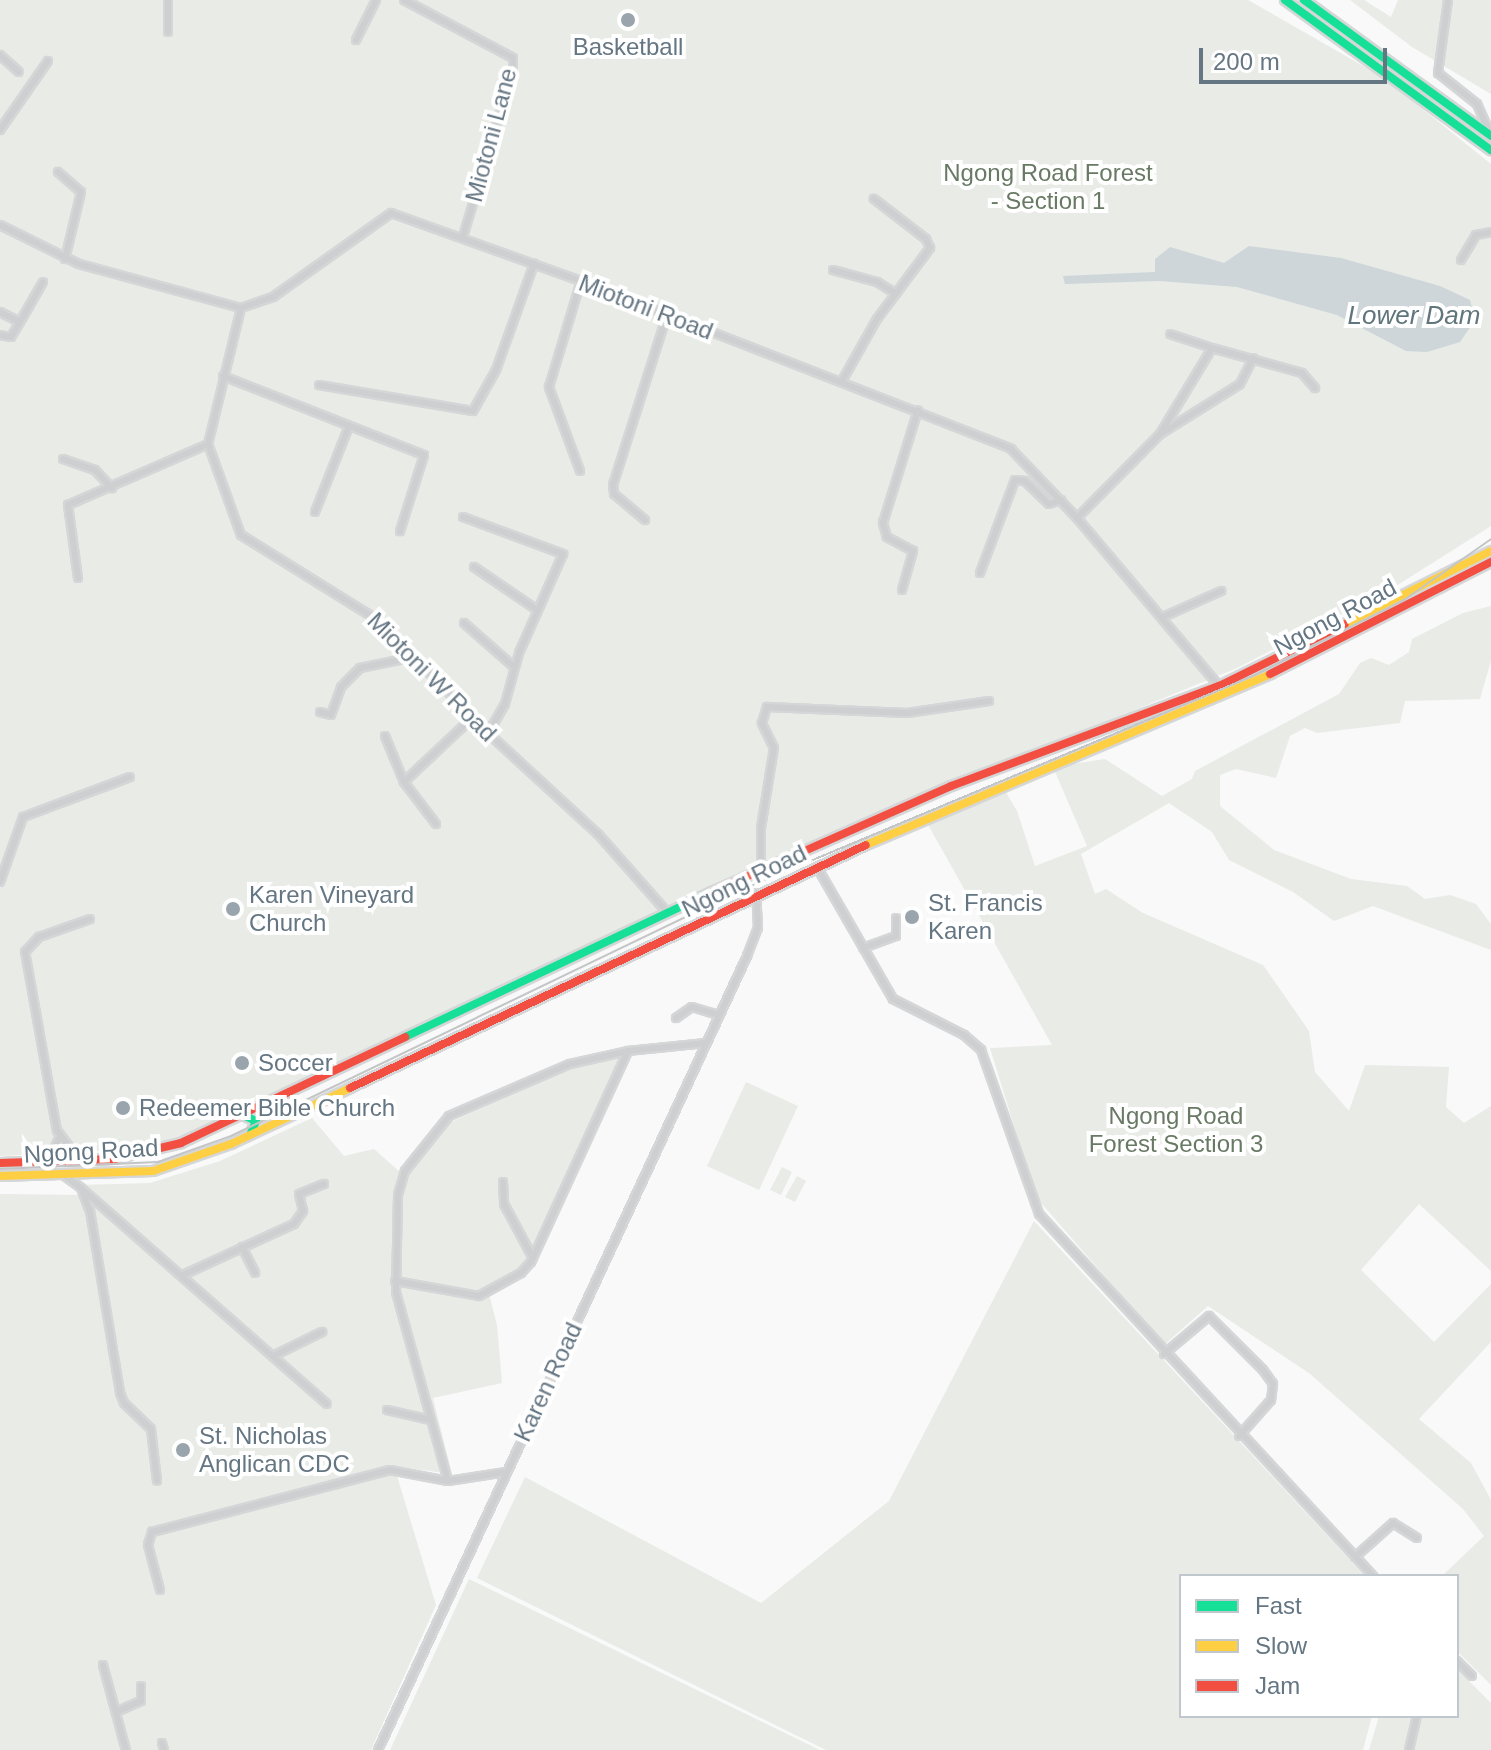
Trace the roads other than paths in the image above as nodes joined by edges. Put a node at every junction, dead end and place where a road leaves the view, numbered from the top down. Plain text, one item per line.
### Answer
1 (168, 0) edge
2 (376, 0) edge
3 (404, 0) edge
4 (1285, 0) edge
5 (1304, 0) edge
6 (1448, 0) edge
7 (168, 32) dead end
8 (356, 40) dead end
9 (0, 55) edge
10 (48, 61) dead end
11 (19, 72) dead end
12 (0, 130) edge
13 (1491, 135) edge
14 (1491, 150) edge
15 (58, 172) dead end
16 (874, 199) dead end
17 (0, 225) edge
18 (1491, 232) edge
19 (463, 237) junction
20 (65, 259) junction
21 (1461, 260) dead end
22 (534, 264) junction
23 (833, 270) dead end
24 (581, 281) junction
25 (43, 282) dead end
26 (896, 294) junction
27 (241, 308) junction
28 (0, 312) edge
29 (667, 315) junction
30 (20, 322) junction
31 (1170, 334) dead end
32 (0, 335) edge
33 (1212, 348) junction
34 (1253, 358) junction
35 (223, 376) junction
36 (842, 381) junction
37 (319, 385) dead end
38 (1315, 388) dead end
39 (918, 410) junction
40 (349, 426) junction
41 (1160, 434) junction
42 (208, 444) junction
43 (63, 459) dead end
44 (580, 471) dead end
45 (112, 488) junction
46 (1061, 500) junction
47 (315, 512) dead end
48 (463, 517) dead end
49 (1077, 518) junction
50 (645, 520) dead end
51 (400, 531) dead end
52 (1491, 551) edge
53 (1491, 562) edge
54 (474, 567) dead end
55 (980, 573) dead end
56 (78, 578) dead end
57 (902, 590) dead end
58 (1221, 591) dead end
59 (537, 610) junction
60 (1163, 617) junction
61 (464, 623) dead end
62 (414, 657) junction
63 (514, 667) junction
64 (1219, 686) junction
65 (989, 701) dead end
66 (320, 712) dead end
67 (472, 718) junction
68 (488, 733) junction
69 (385, 736) dead end
70 (130, 777) dead end
71 (404, 782) junction
72 (907, 807) junction
73 (917, 821) junction
74 (436, 824) dead end
75 (817, 867) junction
76 (761, 871) junction
77 (0, 882) edge
78 (756, 893) junction
79 (667, 912) junction
80 (896, 918) dead end
81 (90, 919) dead end
82 (863, 948) junction
83 (719, 1015) junction
84 (676, 1018) dead end
85 (706, 1043) junction
86 (628, 1051) junction
87 (282, 1096) junction
88 (295, 1113) junction
89 (238, 1117) junction
90 (250, 1134) junction
91 (59, 1138) junction
92 (48, 1161) junction
93 (80, 1161) junction
94 (0, 1163) edge
95 (62, 1174) junction
96 (0, 1176) edge
97 (503, 1182) dead end
98 (324, 1184) dead end
99 (81, 1188) junction
100 (242, 1247) junction
101 (533, 1258) junction
102 (255, 1273) dead end
103 (183, 1275) junction
104 (395, 1281) junction
105 (322, 1332) dead end
106 (1164, 1354) junction
107 (273, 1356) junction
108 (327, 1404) dead end
109 (387, 1410) dead end
110 (431, 1420) junction
111 (1239, 1436) junction
112 (506, 1472) junction
113 (157, 1481) dead end
114 (448, 1481) junction
115 (1417, 1538) dead end
116 (1355, 1557) junction
117 (1371, 1574) edge
118 (160, 1590) dead end
119 (1459, 1663) edge
120 (103, 1665) dead end
121 (1472, 1676) dead end
122 (141, 1686) dead end
123 (116, 1712) junction
124 (1417, 1718) edge
125 (126, 1750) edge
126 (378, 1750) edge
127 (1409, 1750) edge

1 - 7 street
2 - 8 street
3 - 19 street, Miotoni Lane
4 - 14 main road
5 - 13 main road
6 - 13 street
9 - 11 street
10 - 12 street
15 - 20 street
16 - 26 street
17 - 20 street
18 - 21 street
19 - 22 street, Miotoni Road
19 - 27 street, Miotoni Road
20 - 27 street
22 - 24 street, Miotoni Road
22 - 37 street
23 - 26 street
24 - 29 street, Miotoni Road
24 - 44 street
25 - 30 street
26 - 36 street
27 - 35 street
28 - 30 street
29 - 36 street, Miotoni Road
29 - 50 street
30 - 32 street
31 - 33 street
33 - 34 street
33 - 41 street
34 - 38 street
34 - 41 street
35 - 40 street
35 - 42 street
36 - 39 street, Miotoni Road
39 - 46 street, Miotoni Road
39 - 57 street
40 - 47 street
40 - 51 street
41 - 49 street
42 - 45 street
42 - 62 street, Miotoni W Road
43 - 45 street
45 - 56 street
46 - 49 street, Miotoni Road
46 - 55 street
48 - 59 street
49 - 60 street, Miotoni Road
52 - 64 main road, Ngong Road
53 - 73 main road, Ngong Road
54 - 59 street
58 - 60 street
59 - 63 street
60 - 64 street, Miotoni Road
61 - 63 street
62 - 66 street
62 - 67 street, Miotoni W Road
63 - 68 street
64 - 72 main road, Ngong Road
65 - 76 street
67 - 68 street, Miotoni W Road
67 - 71 street
68 - 79 street, Miotoni W Road
69 - 71 street
70 - 77 street
71 - 74 street
72 - 73 main road
72 - 76 main road, Ngong Road
73 - 75 main road, Ngong Road
75 - 78 main road, Ngong Road
75 - 82 street
76 - 79 main road, Ngong Road
78 - 83 street, Karen Road
78 - 88 main road, Ngong Road
79 - 87 main road, Ngong Road
80 - 82 street
81 - 91 street
82 - 106 street
83 - 84 street
83 - 85 street, Karen Road
85 - 86 street
85 - 112 street, Karen Road
86 - 101 street
86 - 104 street
87 - 88 main road
87 - 89 main road, Ngong Road
88 - 90 main road, Ngong Road
89 - 90 main road
89 - 93 main road, Ngong Road
90 - 95 main road, Ngong Road
91 - 92 street
91 - 93 street
92 - 93 main road, Ngong Road
92 - 94 main road, Ngong Road
95 - 96 main road, Ngong Road
95 - 99 street
97 - 101 street
98 - 100 street
99 - 103 street
99 - 113 street
100 - 102 street
100 - 103 street
101 - 104 street
103 - 107 street
104 - 110 street
105 - 107 street
106 - 111 street
106 - 111 street
107 - 108 street
109 - 110 street
110 - 114 street
111 - 116 street
112 - 114 street
112 - 126 street, Karen Road
114 - 118 street
115 - 116 street
116 - 117 street
119 - 121 street
120 - 123 street
122 - 123 street
123 - 125 street
124 - 127 street

